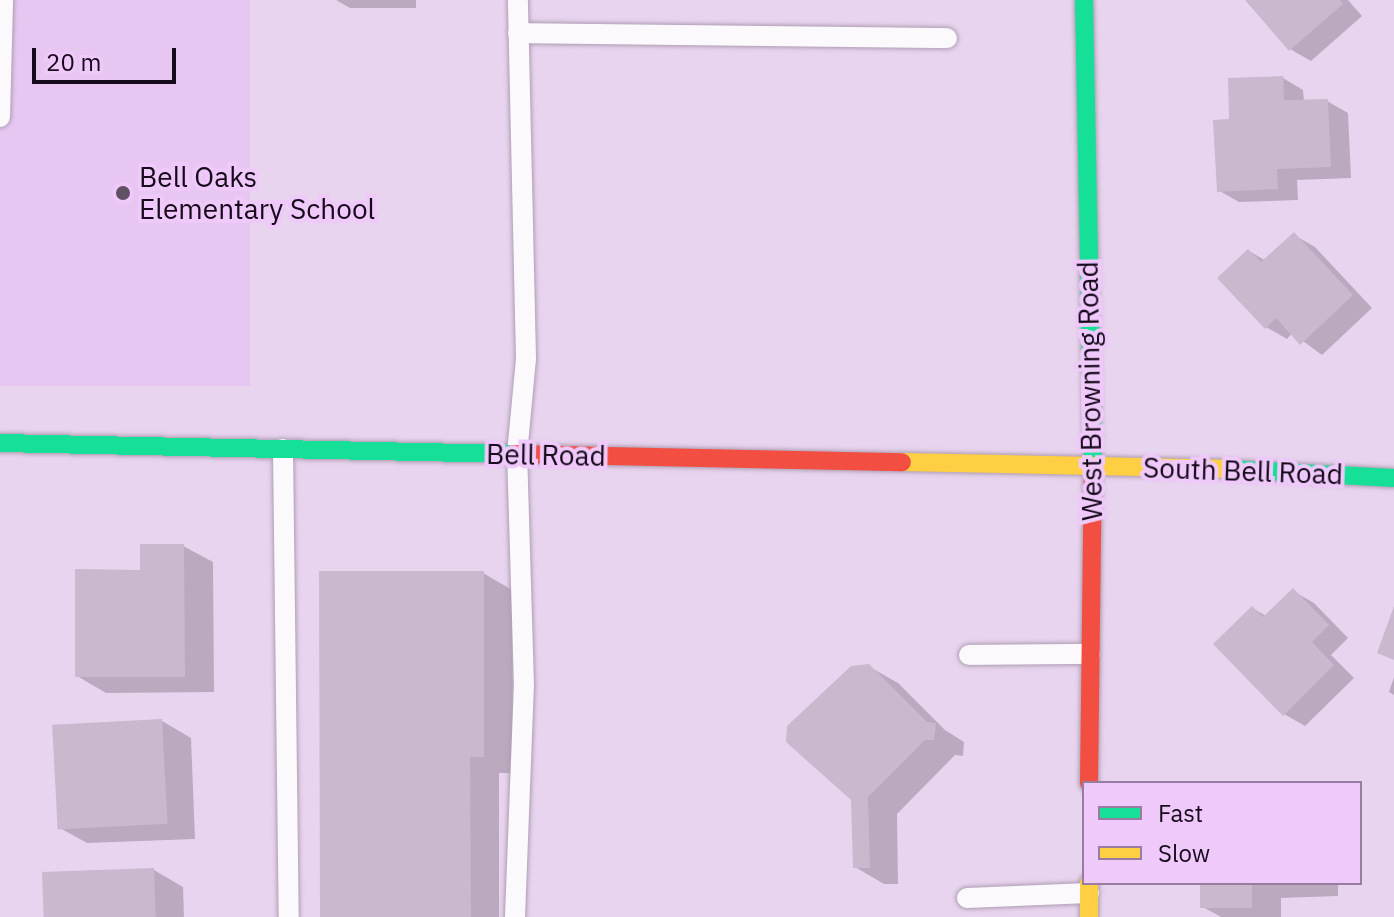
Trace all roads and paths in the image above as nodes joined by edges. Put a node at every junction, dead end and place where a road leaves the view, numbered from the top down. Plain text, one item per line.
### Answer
1 (3, 0) edge
2 (518, 0) edge
3 (1084, 0) edge
4 (518, 33) junction
5 (947, 38) dead end
6 (0, 117) edge
7 (0, 443) edge
8 (283, 449) junction
9 (517, 454) junction
10 (1093, 468) junction
11 (1394, 478) edge
12 (1090, 654) junction
13 (969, 655) dead end
14 (1089, 781) edge
15 (1089, 888) edge
16 (967, 898) dead end
17 (289, 917) edge
18 (515, 917) edge
19 (1089, 917) edge

1 - 6 lane
2 - 4 lane
3 - 10 street, West Browning Road
4 - 5 lane
4 - 9 lane
7 - 8 street, Bell Road
8 - 9 street, Bell Road
8 - 17 lane
9 - 10 street, Bell Road
9 - 18 lane
10 - 11 street, South Bell Road
10 - 12 street, West Browning Road
12 - 13 lane
12 - 14 street, West Browning Road
15 - 16 lane
15 - 19 street

